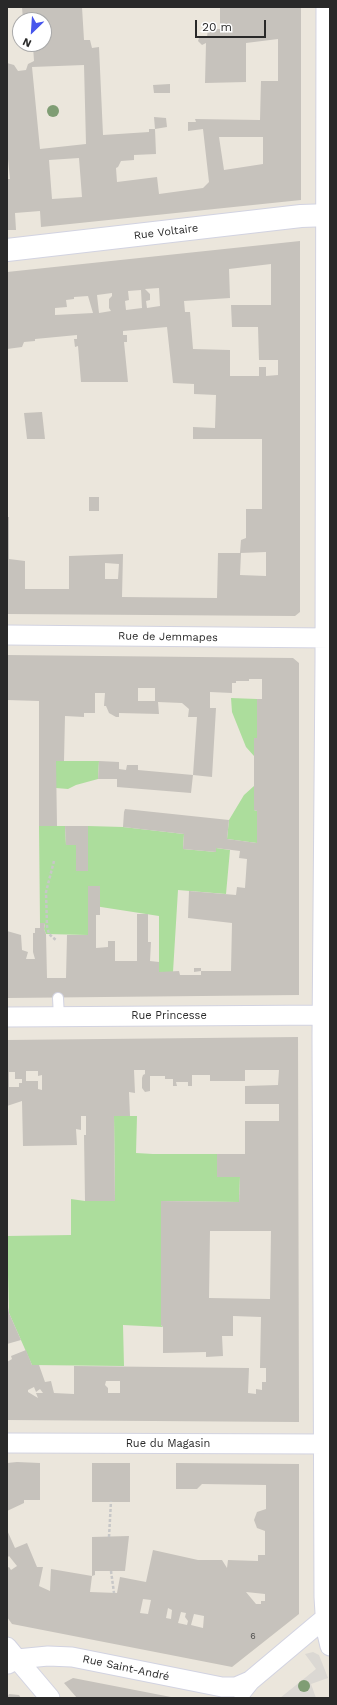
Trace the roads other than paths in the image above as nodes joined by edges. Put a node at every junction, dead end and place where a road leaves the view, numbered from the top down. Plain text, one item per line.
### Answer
1 (326, 7) edge
2 (328, 215) edge
3 (7, 250) edge
4 (7, 635) edge
5 (328, 638) edge
6 (58, 998) dead end
7 (326, 1015) edge
8 (7, 1017) edge
9 (59, 1017) junction
10 (7, 1443) edge
11 (327, 1444) edge
12 (325, 1618) junction
13 (330, 1646) edge
14 (10, 1657) edge
15 (250, 1681) junction
16 (50, 1698) edge
17 (239, 1698) edge

1 - 2 street
2 - 3 street, Rue Voltaire
2 - 5 street
4 - 5 street, Rue de Jemmapes
5 - 7 street
6 - 9 lane
7 - 9 street, Rue Princesse
7 - 11 street
8 - 9 street, Rue Princesse
10 - 11 street, Rue du Magasin
11 - 12 street
12 - 13 street
12 - 15 street
14 - 15 street, Rue Saint-André
14 - 16 street
15 - 17 street

